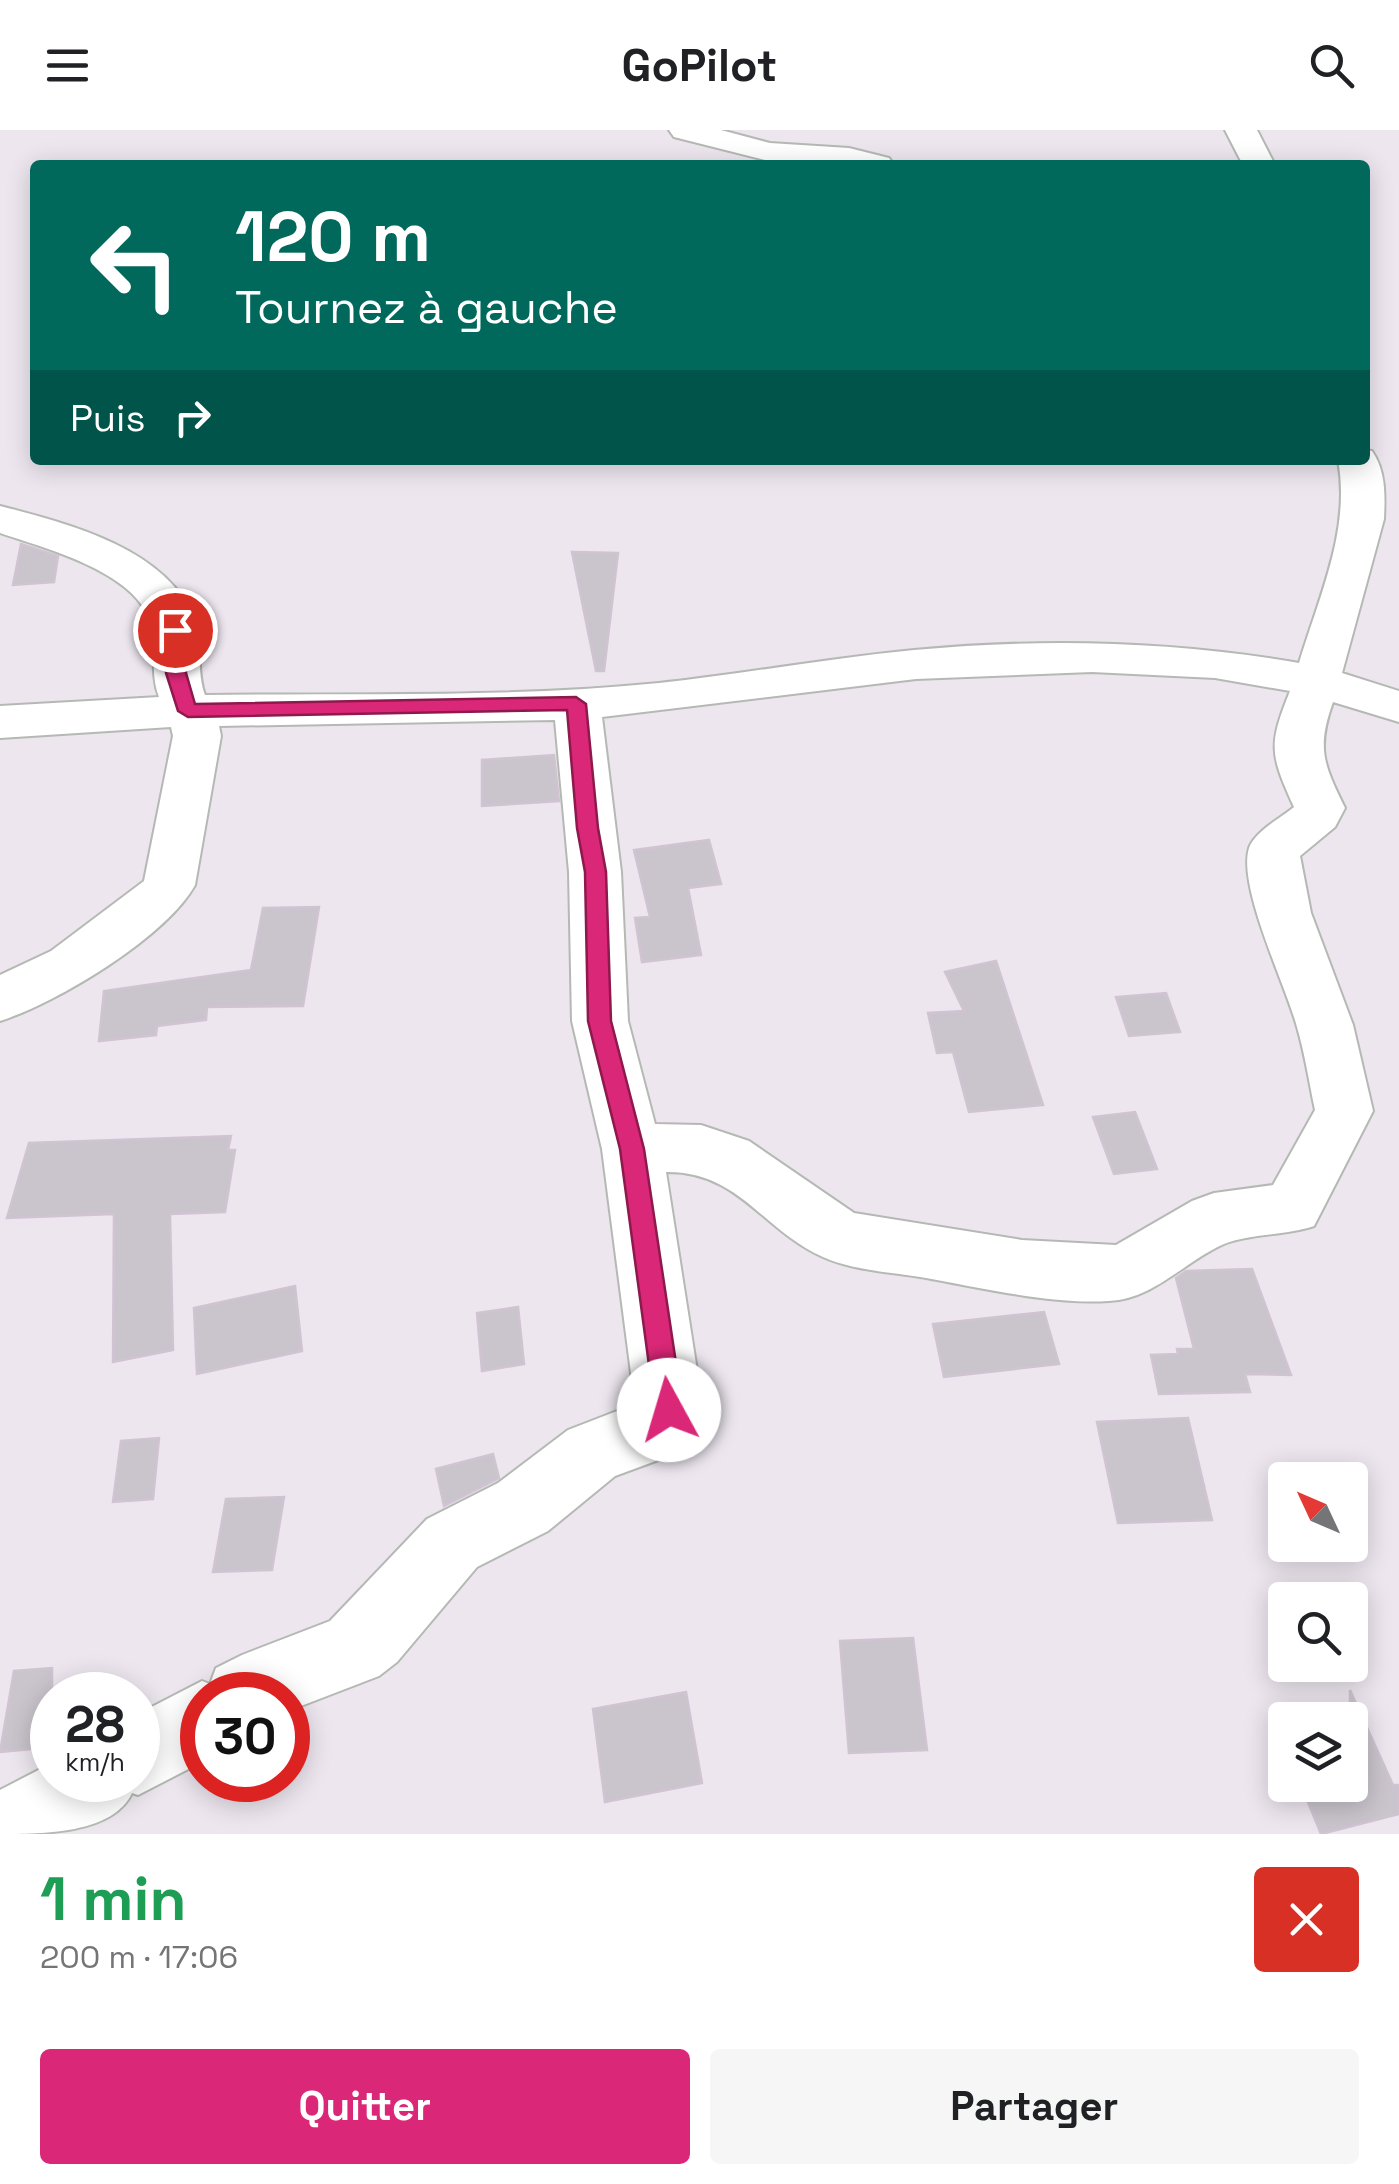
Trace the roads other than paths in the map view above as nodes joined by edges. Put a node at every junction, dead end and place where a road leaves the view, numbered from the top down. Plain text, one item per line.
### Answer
1 (685, 130) edge
2 (1242, 130) edge
3 (857, 160) edge
4 (1257, 160) edge
5 (1359, 465) edge
6 (0, 519) edge
7 (1318, 682) junction
8 (576, 704) junction
9 (1399, 707) edge
10 (188, 711) junction
11 (0, 722) edge
12 (0, 1000) edge
13 (632, 1149) junction
14 (293, 1672) edge
15 (57, 1802) edge
16 (0, 1832) edge

1 - 3 street
2 - 4 street
5 - 7 street
6 - 10 street
7 - 8 street
7 - 9 street
7 - 13 street
8 - 10 street
8 - 13 street
10 - 11 street
10 - 12 street
13 - 14 street
15 - 16 street

